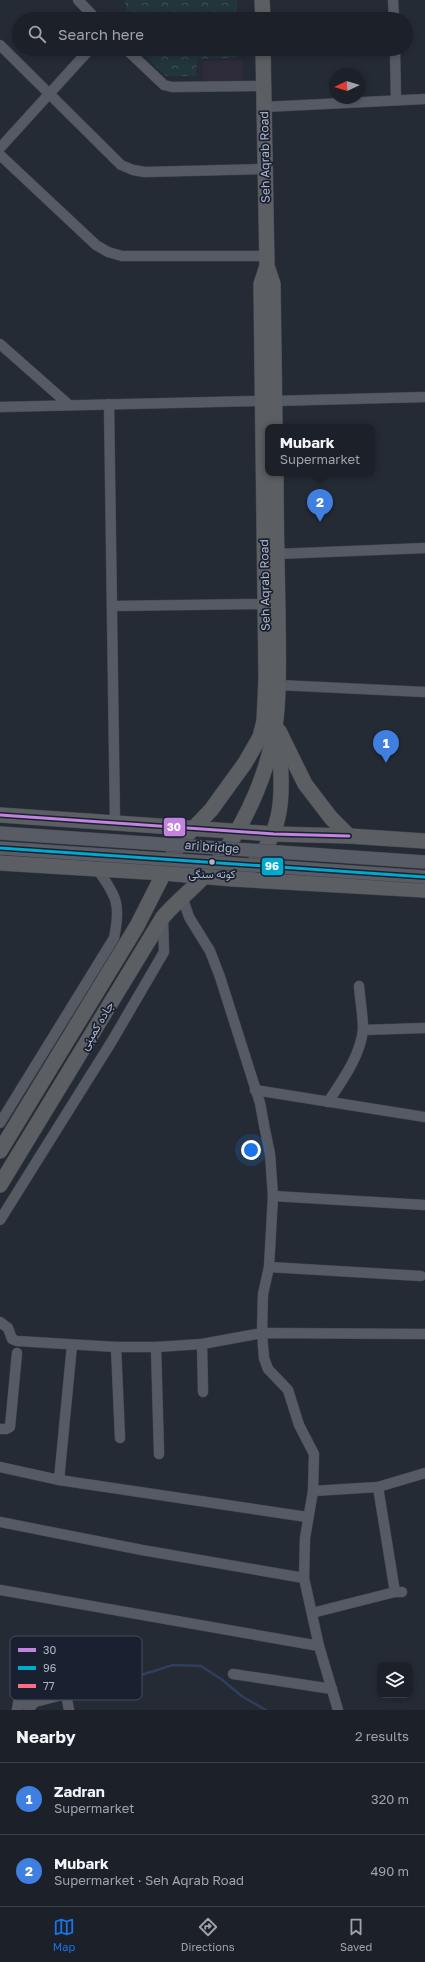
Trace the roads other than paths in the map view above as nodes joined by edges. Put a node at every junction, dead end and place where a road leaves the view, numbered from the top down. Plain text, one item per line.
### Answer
1 (78, 0) edge
2 (262, 0) edge
3 (393, 0) edge
4 (89, 12) edge
5 (263, 12) edge
6 (394, 12) edge
7 (0, 46) edge
8 (84, 56) edge
9 (133, 56) edge
10 (263, 56) edge
11 (395, 56) edge
12 (264, 86) junction
13 (49, 95) junction
14 (396, 100) junction
15 (425, 100) edge
16 (264, 107) junction
17 (0, 148) edge
18 (0, 155) edge
19 (265, 169) junction
20 (267, 261) junction
21 (0, 344) edge
22 (425, 397) edge
23 (268, 401) junction
24 (68, 404) junction
25 (109, 404) junction
26 (0, 407) edge
27 (268, 424) edge
28 (274, 424) edge
29 (267, 476) edge
30 (276, 476) edge
31 (425, 548) edge
32 (277, 554) junction
33 (265, 604) junction
34 (112, 606) junction
35 (278, 685) junction
36 (425, 692) edge
37 (277, 726) junction
38 (0, 815) edge
39 (115, 823) junction
40 (193, 828) junction
41 (237, 832) junction
42 (0, 833) edge
43 (274, 834) junction
44 (349, 836) junction
45 (425, 841) edge
46 (0, 848) edge
47 (425, 862) edge
48 (0, 863) edge
49 (97, 869) junction
50 (164, 873) junction
51 (206, 876) junction
52 (425, 877) edge
53 (239, 880) junction
54 (425, 890) edge
55 (182, 896) junction
56 (163, 917) junction
57 (359, 986) dead end
58 (424, 1028) dead end
59 (363, 1030) junction
60 (255, 1090) junction
61 (328, 1102) junction
62 (425, 1117) edge
63 (0, 1122) edge
64 (0, 1151) edge
65 (0, 1185) edge
66 (273, 1196) junction
67 (425, 1204) edge
68 (0, 1220) edge
69 (269, 1267) junction
70 (421, 1276) dead end
71 (0, 1322) edge
72 (262, 1332) junction
73 (425, 1334) edge
74 (202, 1344) junction
75 (72, 1345) junction
76 (116, 1347) junction
77 (156, 1347) junction
78 (17, 1353) dead end
79 (203, 1392) dead end
80 (0, 1429) edge
81 (120, 1438) dead end
82 (159, 1454) dead end
83 (0, 1467) edge
84 (425, 1473) edge
85 (59, 1480) junction
86 (378, 1487) junction
87 (313, 1490) junction
88 (307, 1517) junction
89 (0, 1522) edge
90 (304, 1578) junction
91 (0, 1590) edge
92 (312, 1613) junction
93 (319, 1646) junction
94 (233, 1674) dead end
95 (332, 1689) junction
96 (42, 1700) edge
97 (67, 1700) edge
98 (17, 1710) edge
99 (69, 1710) edge
100 (338, 1710) edge

1 - 4 street
2 - 5 highway
3 - 6 street
7 - 13 street
8 - 13 street
9 - 12 street
10 - 12 highway, Seh Aqrab Road
11 - 14 street
12 - 16 highway, Seh Aqrab Road
13 - 17 street
13 - 19 street
14 - 15 street
14 - 16 street
16 - 19 highway, Seh Aqrab Road
18 - 20 street
19 - 20 highway, Seh Aqrab Road
20 - 23 highway, Seh Aqrab Road
21 - 24 street
22 - 23 street
23 - 25 street
23 - 27 highway, Seh Aqrab Road
23 - 28 highway, Seh Aqrab Road
24 - 25 street
24 - 26 street
25 - 34 street
29 - 33 highway, Seh Aqrab Road
30 - 32 highway, Seh Aqrab Road
31 - 32 street
32 - 35 highway, Seh Aqrab Road
33 - 34 street
33 - 40 highway, Seh Aqrab Road
34 - 39 street
35 - 36 street
35 - 37 highway, Seh Aqrab Road
37 - 41 highway, Seh Aqrab Road
37 - 43 highway
37 - 44 highway
38 - 39 highway
39 - 40 highway
40 - 41 highway
40 - 50 highway, Seh Aqrab Road
41 - 43 highway
41 - 51 highway, Seh Aqrab Road
42 - 47 main road, ari bridge, bridge
43 - 44 highway
43 - 53 highway
44 - 45 highway
46 - 52 main road, bridge
48 - 49 highway
49 - 50 highway
49 - 63 street
50 - 51 highway
50 - 64 highway, جاده کمپنی
51 - 53 highway
51 - 55 highway, جاده کمپنی
53 - 54 highway
55 - 56 highway, جاده کمپنی
55 - 60 street
56 - 65 highway, جاده کمپنی
56 - 68 street
57 - 59 street
58 - 59 street
59 - 61 street
60 - 61 street
60 - 66 street
61 - 62 street
66 - 67 street
66 - 69 street
69 - 70 street
69 - 72 street
71 - 75 street
72 - 73 street
72 - 74 street
72 - 87 street
74 - 77 street
74 - 79 street
75 - 76 street
75 - 85 street
76 - 77 street
76 - 81 street
77 - 82 street
78 - 80 street
83 - 85 street
84 - 86 street
85 - 88 street
86 - 87 street
86 - 92 street
87 - 88 street
88 - 90 street
89 - 90 street
90 - 92 street
91 - 93 street
92 - 93 street
93 - 95 street
94 - 95 street
95 - 100 street
96 - 98 street
97 - 99 street

